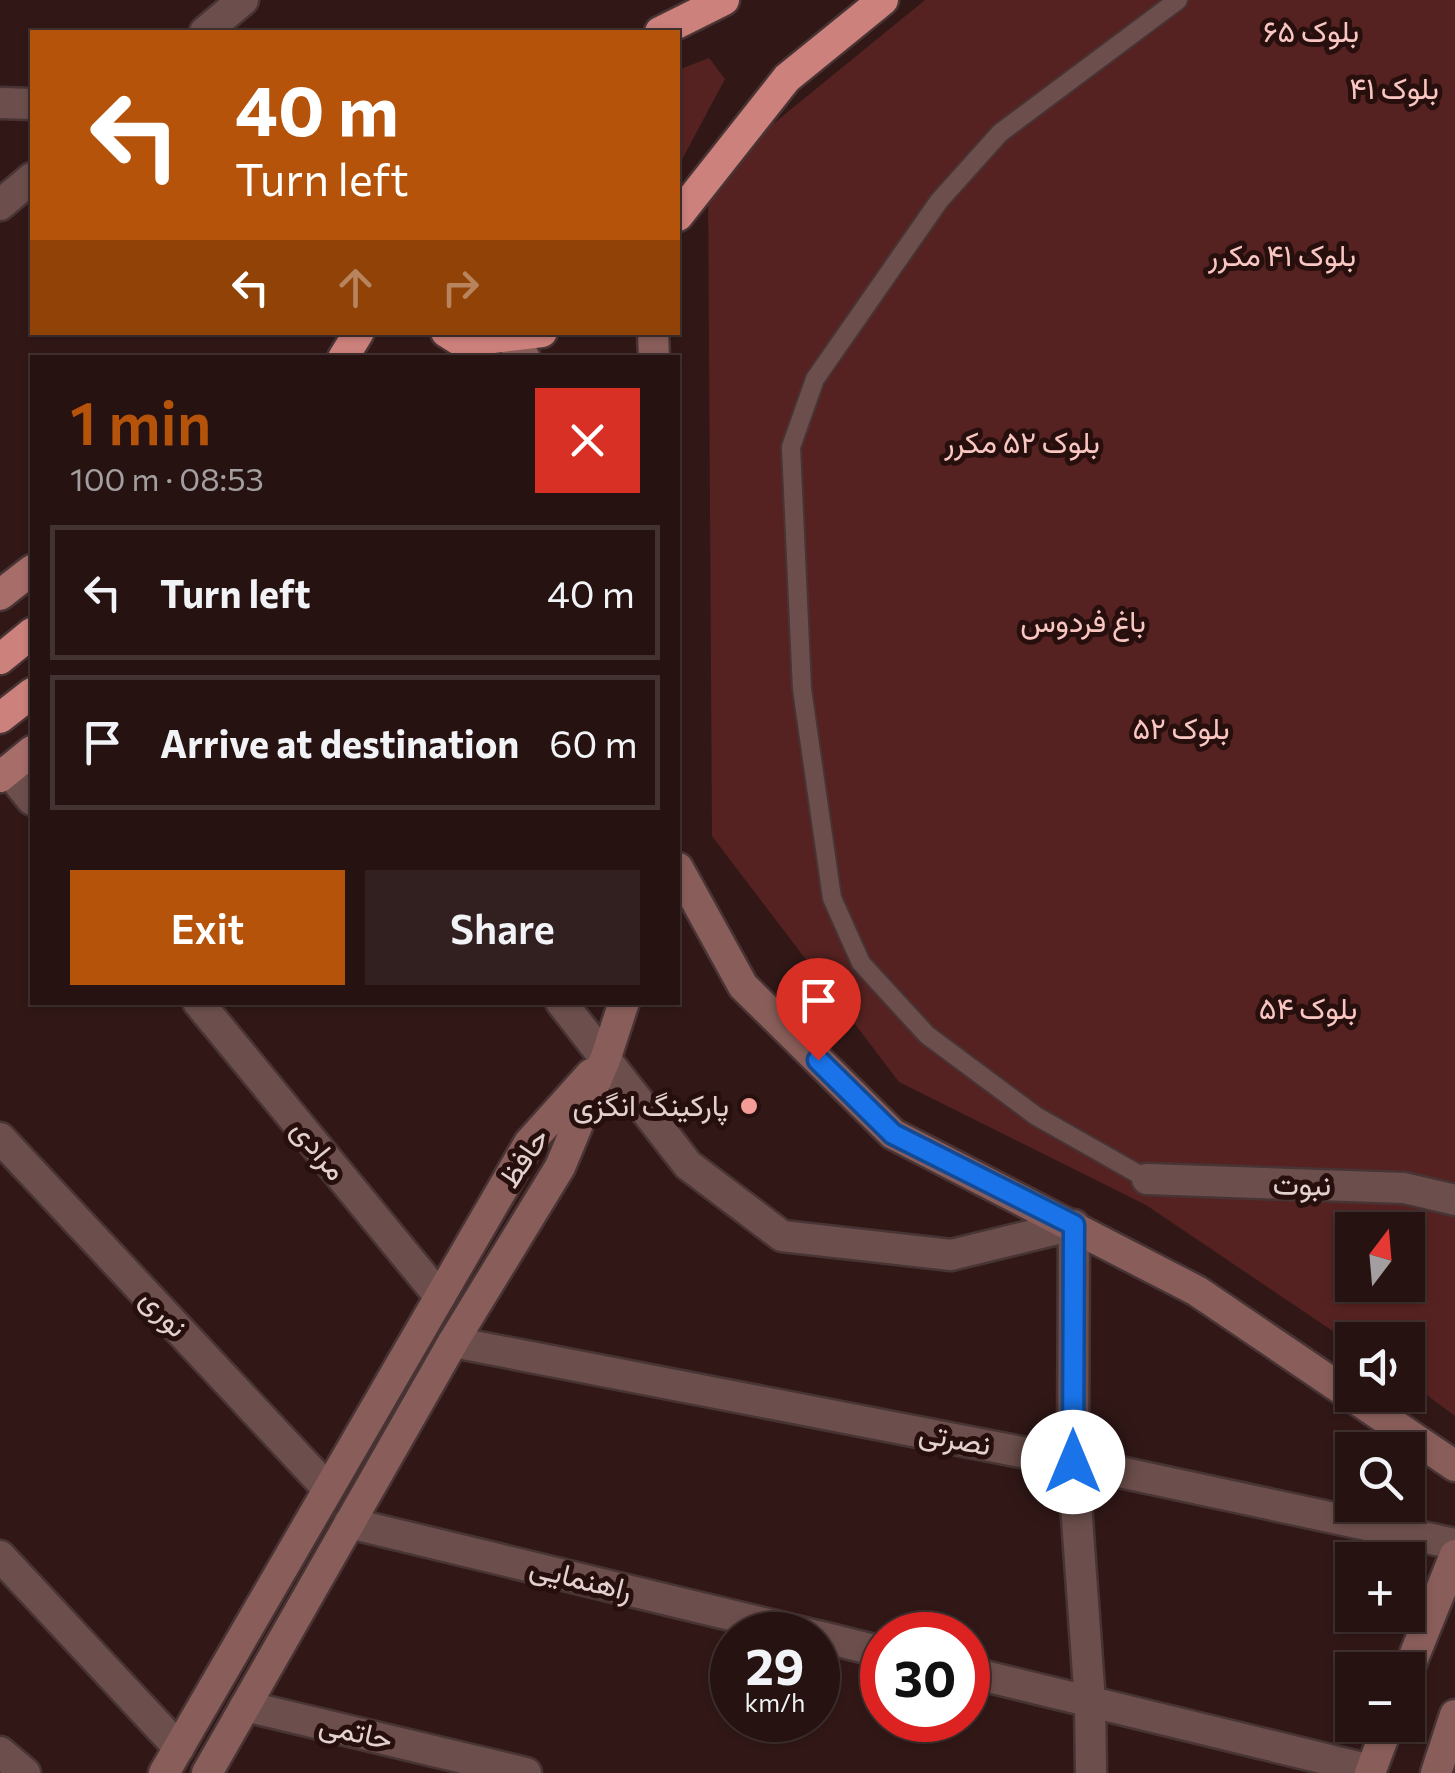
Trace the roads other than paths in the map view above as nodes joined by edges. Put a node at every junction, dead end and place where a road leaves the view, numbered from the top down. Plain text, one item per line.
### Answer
1 (243, 0) edge
2 (724, 0) edge
3 (883, 0) edge
4 (1178, 0) edge
5 (207, 30) edge
6 (664, 30) edge
7 (0, 103) edge
8 (30, 104) edge
9 (30, 180) edge
10 (0, 205) edge
11 (680, 213) edge
12 (451, 335) edge
13 (533, 335) edge
14 (496, 348) edge
15 (30, 572) edge
16 (0, 595) edge
17 (30, 635) edge
18 (0, 659) edge
19 (30, 694) edge
20 (0, 718) edge
21 (30, 753) edge
22 (4, 774) edge
23 (30, 798) edge
24 (680, 872) edge
25 (200, 1005) edge
26 (563, 1005) edge
27 (623, 1005) edge
28 (606, 1057) junction
29 (0, 1138) edge
30 (1147, 1179) joint
31 (1455, 1200) edge
32 (1074, 1225) junction
33 (440, 1298) junction
34 (453, 1342) junction
35 (1073, 1462) junction
36 (1455, 1466) edge
37 (328, 1489) junction
38 (312, 1516) junction
39 (349, 1522) junction
40 (1455, 1544) edge
41 (1455, 1555) edge
42 (0, 1556) edge
43 (717, 1612) edge
44 (1416, 1652) edge
45 (990, 1677) edge
46 (1090, 1702) junction
47 (245, 1706) junction
48 (1455, 1715) edge
49 (1382, 1742) edge
50 (0, 1752) edge
51 (171, 1760) edge
52 (1371, 1771) edge
53 (26, 1773) edge
54 (206, 1773) edge
55 (526, 1773) edge
56 (1091, 1773) edge
57 (1436, 1773) edge

1 - 5 street
2 - 6 highway
3 - 11 highway
4 - 30 lane
7 - 8 street
9 - 10 street
12 - 14 highway
13 - 14 highway
15 - 16 main road
17 - 18 highway
19 - 20 highway
21 - 22 main road
22 - 23 street
24 - 32 street
25 - 33 street, مرادی
26 - 28 street
27 - 28 street
28 - 32 street
28 - 33 street, حافظ
28 - 34 street, حافظ
29 - 37 street, نوری
30 - 31 street, نبوت
32 - 35 street
32 - 36 street
33 - 37 street, حافظ
34 - 35 street, نصرتی
34 - 39 street, حافظ
35 - 40 street, نصرتی
35 - 46 street
37 - 38 street, حافظ
38 - 39 street
38 - 51 street, حافظ
39 - 43 street, راهنمایی
39 - 47 street, حافظ
41 - 44 street
42 - 51 street
45 - 46 street
46 - 52 street
46 - 56 street
47 - 54 street, حافظ
47 - 55 street, حاتمی
48 - 57 street
49 - 52 street
50 - 53 street

